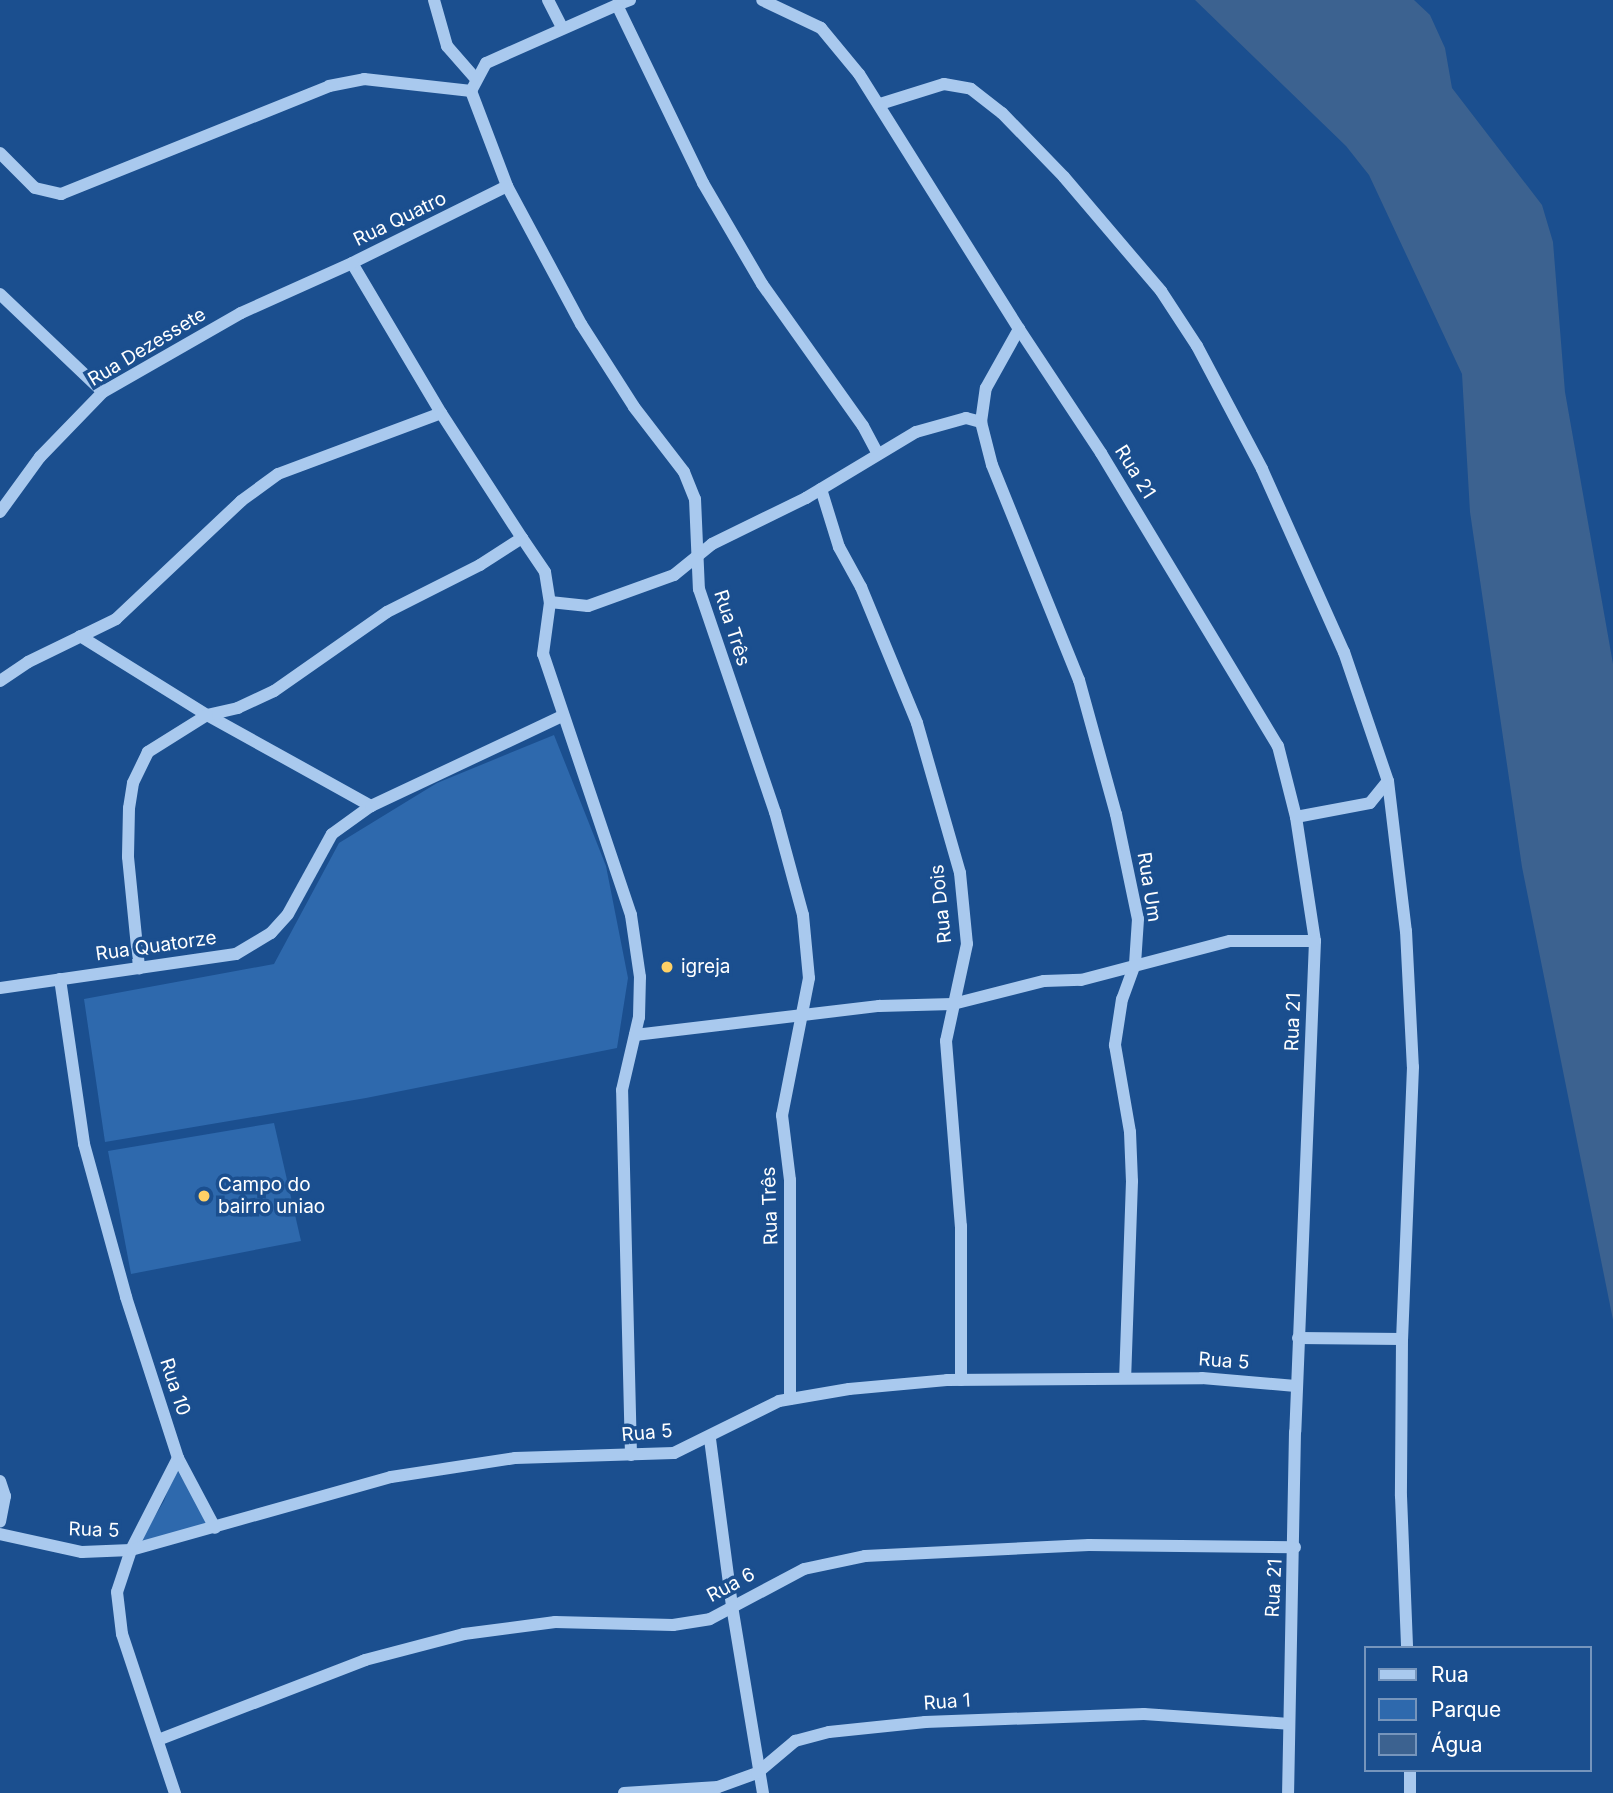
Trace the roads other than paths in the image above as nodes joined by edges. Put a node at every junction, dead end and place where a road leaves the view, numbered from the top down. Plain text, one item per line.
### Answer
1 (434, 0) edge
2 (548, 0) edge
3 (630, 0) edge
4 (762, 0) edge
5 (617, 5) junction
6 (561, 26) junction
7 (475, 78) junction
8 (471, 91) junction
9 (880, 104) junction
10 (0, 153) edge
11 (507, 186) junction
12 (352, 263) junction
13 (0, 294) edge
14 (1019, 329) junction
15 (103, 392) junction
16 (441, 413) junction
17 (981, 422) junction
18 (878, 454) junction
19 (821, 489) junction
20 (0, 512) edge
21 (522, 538) junction
22 (696, 560) junction
23 (550, 602) junction
24 (80, 636) junction
25 (0, 681) edge
26 (207, 715) junction
27 (562, 716) junction
28 (1388, 781) junction
29 (371, 806) junction
30 (1296, 817) junction
31 (1315, 940) junction
32 (1135, 964) junction
33 (139, 968) junction
34 (60, 979) junction
35 (0, 988) edge
36 (953, 1003) junction
37 (801, 1018) junction
38 (635, 1035) junction
39 (1298, 1338) junction
40 (1402, 1339) junction
41 (1125, 1378) junction
42 (961, 1380) junction
43 (1296, 1386) junction
44 (790, 1399) junction
45 (710, 1439) junction
46 (631, 1455) junction
47 (178, 1458) junction
48 (0, 1481) edge
49 (0, 1522) edge
50 (215, 1528) junction
51 (0, 1534) edge
52 (1295, 1547) junction
53 (131, 1550) junction
54 (732, 1606) junction
55 (1407, 1646) edge
56 (1289, 1724) junction
57 (158, 1740) junction
58 (1410, 1772) edge
59 (757, 1773) junction
60 (175, 1793) edge
61 (624, 1793) edge
62 (763, 1793) edge
63 (1288, 1793) edge
64 (1410, 1793) edge

1 - 7 street
2 - 6 street
3 - 5 street
4 - 9 street, Rua 21
5 - 6 street
5 - 18 street
6 - 7 street
7 - 8 street
8 - 10 street
8 - 11 street, Rua Três
9 - 14 street, Rua 21
9 - 28 street
11 - 12 street, Rua Quatro
11 - 22 street, Rua Três
12 - 15 street, Rua Dezessete
12 - 16 street, Rua Quatro
13 - 15 street
14 - 17 street
14 - 30 street, Rua 21
15 - 20 street, Rua Dezessete
16 - 21 street, Rua Quatro
16 - 24 street
17 - 18 street
17 - 32 street, Rua Um
18 - 19 street
19 - 22 street
19 - 36 street, Rua Dois
21 - 23 street, Rua Quatro
21 - 26 street
22 - 23 street
22 - 37 street, Rua Três
23 - 27 street
24 - 25 street
24 - 26 street
26 - 29 street
26 - 33 street
27 - 29 street, Rua Quatorze
27 - 38 street
28 - 30 street
28 - 40 street
29 - 33 street, Rua Quatorze
30 - 31 street, Rua 21
31 - 32 street
31 - 39 street, Rua 21
32 - 36 street
32 - 41 street, Rua Um
33 - 34 street, Rua Quatorze
34 - 35 street, Rua Quatorze
34 - 47 street, Rua 10
36 - 37 street
36 - 42 street, Rua Dois
37 - 38 street
37 - 44 street, Rua Três
38 - 46 street
39 - 40 street
39 - 43 street, Rua 21
40 - 55 street
41 - 42 street, Rua 5
41 - 43 street, Rua 5
42 - 44 street, Rua 5
43 - 52 street, Rua 21
44 - 45 street, Rua 5
45 - 46 street, Rua 5
45 - 54 street
46 - 50 street, Rua 5
47 - 50 street, Rua 10
47 - 53 street
48 - 49 street
50 - 53 street, Rua 5
51 - 53 street, Rua 5
52 - 54 street, Rua 6
52 - 56 street, Rua 21
53 - 57 street
54 - 57 street, Rua 6
54 - 59 street
56 - 59 street, Rua 1
56 - 63 street, Rua 21
57 - 60 street
58 - 64 street
59 - 61 street, Rua 1
59 - 62 street

